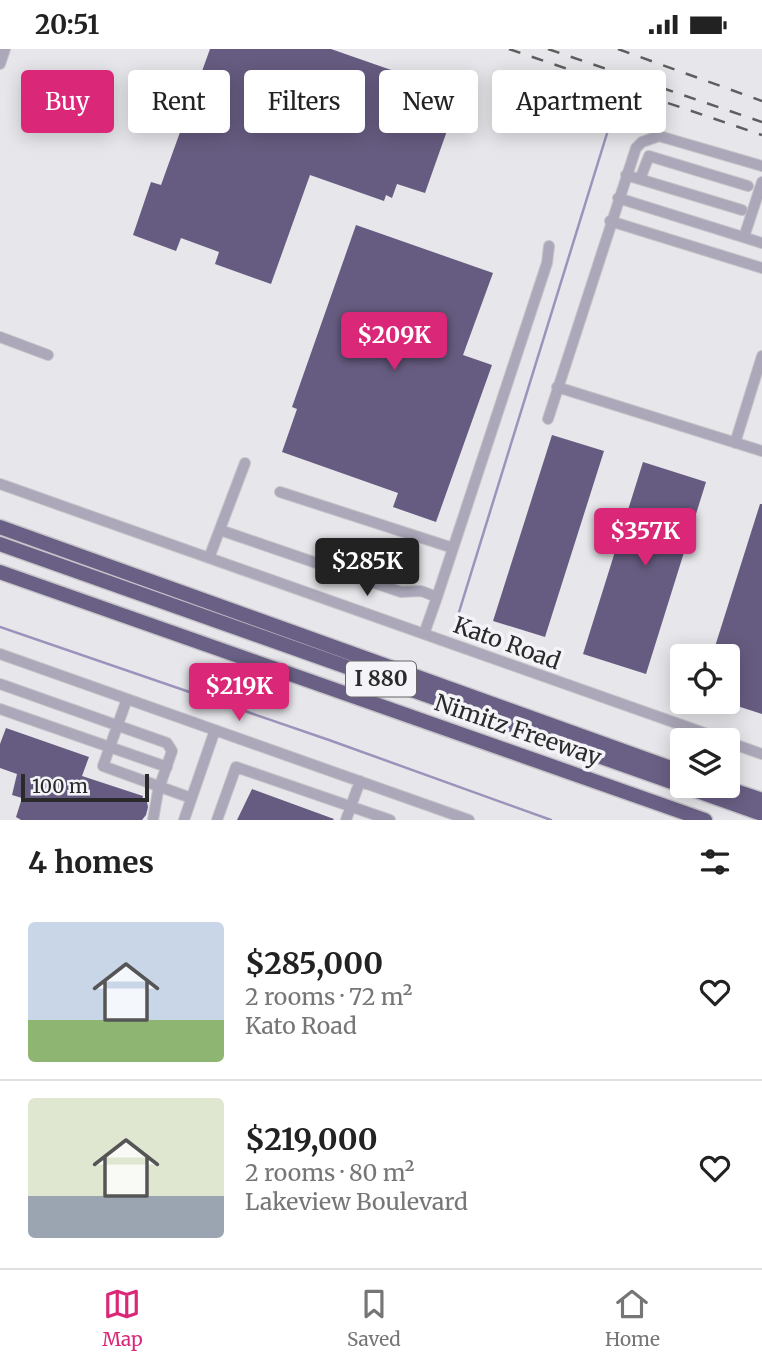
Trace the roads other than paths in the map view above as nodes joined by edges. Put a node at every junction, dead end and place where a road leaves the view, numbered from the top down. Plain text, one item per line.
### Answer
1 (5, 49) edge
2 (0, 64) edge
3 (762, 166) edge
4 (626, 175) junction
5 (640, 179) junction
6 (762, 182) edge
7 (748, 186) dead end
8 (618, 198) junction
9 (742, 210) dead end
10 (610, 221) junction
11 (744, 237) junction
12 (762, 243) edge
13 (549, 246) dead end
14 (762, 268) edge
15 (0, 337) edge
16 (48, 355) dead end
17 (762, 356) edge
18 (557, 387) junction
19 (548, 419) dead end
20 (735, 443) junction
21 (762, 451) edge
22 (245, 463) dead end
23 (0, 484) edge
24 (280, 492) dead end
25 (0, 527) edge
26 (220, 530) junction
27 (0, 544) edge
28 (453, 548) junction
29 (209, 558) junction
30 (0, 572) edge
31 (437, 597) junction
32 (424, 634) junction
33 (0, 654) edge
34 (0, 684) edge
35 (127, 699) junction
36 (0, 709) edge
37 (118, 725) junction
38 (689, 728) edge
39 (215, 730) junction
40 (740, 746) edge
41 (110, 747) junction
42 (762, 754) edge
43 (167, 767) junction
44 (670, 768) edge
45 (360, 782) junction
46 (159, 787) junction
47 (740, 792) edge
48 (191, 797) junction
49 (762, 800) edge
50 (351, 806) junction
51 (762, 814) edge
52 (153, 820) edge
53 (184, 820) edge
54 (217, 820) edge
55 (346, 820) edge
56 (390, 820) edge
57 (469, 820) edge
58 (705, 820) edge

1 - 2 street
3 - 4 street
4 - 5 street
4 - 8 street
5 - 7 street
5 - 9 street
6 - 11 street
8 - 10 street
8 - 11 street
10 - 14 street
10 - 18 street
11 - 12 street
13 - 28 street
15 - 16 street
17 - 20 street
18 - 19 street
18 - 20 street
20 - 21 street
22 - 26 street
23 - 29 street, Kato Road
24 - 28 street
25 - 44 highway, Nimitz Freeway / I 880
26 - 29 street
26 - 31 street
27 - 51 highway, I 880
28 - 31 street
29 - 32 street, Kato Road
30 - 58 highway, Nimitz Freeway / I 880
31 - 32 street
32 - 38 street, Kato Road
33 - 35 street
34 - 37 street
35 - 37 street
35 - 39 street
36 - 41 street
37 - 41 street
37 - 43 street
39 - 45 street
39 - 48 street
40 - 42 street, Kato Road
41 - 43 street
41 - 46 street
43 - 46 street
45 - 50 street
45 - 57 street
46 - 48 street
46 - 52 street
47 - 49 highway
48 - 53 street
50 - 54 street
50 - 55 street
50 - 56 street

